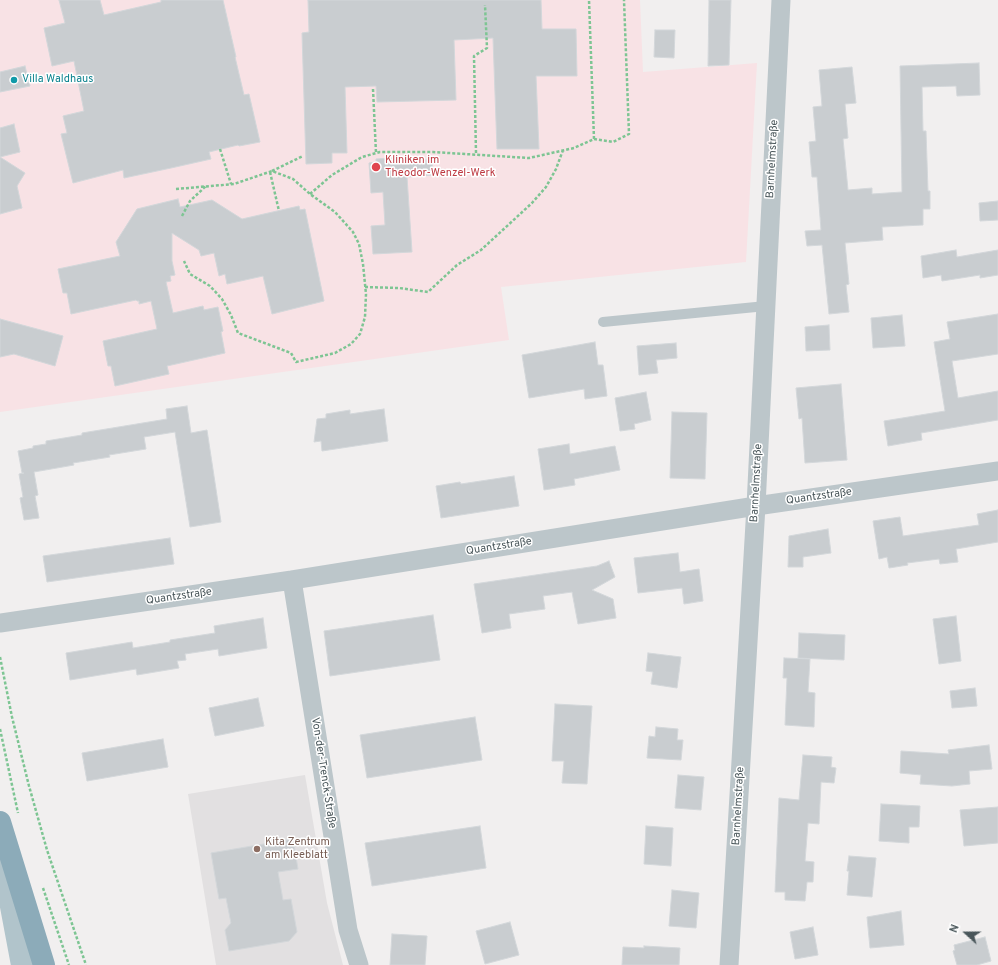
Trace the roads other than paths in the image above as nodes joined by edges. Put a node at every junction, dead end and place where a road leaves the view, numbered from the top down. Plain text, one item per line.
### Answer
1 (781, 0) edge
2 (766, 306) junction
3 (603, 322) dead end
4 (998, 471) edge
5 (756, 506) junction
6 (292, 580) junction
7 (0, 623) edge
8 (10, 820) edge
9 (0, 848) edge
10 (22, 965) edge
11 (44, 965) edge
12 (358, 965) edge
13 (729, 965) edge

1 - 2 street, Barnhelmstraße
2 - 3 lane
2 - 5 street, Barnhelmstraße
4 - 5 street, Quantzstraße
5 - 6 street, Quantzstraße
5 - 13 street, Barnhelmstraße
6 - 7 street, Quantzstraße
6 - 12 street, Von-der-Trenck-Straße
8 - 11 highway
9 - 10 main road

